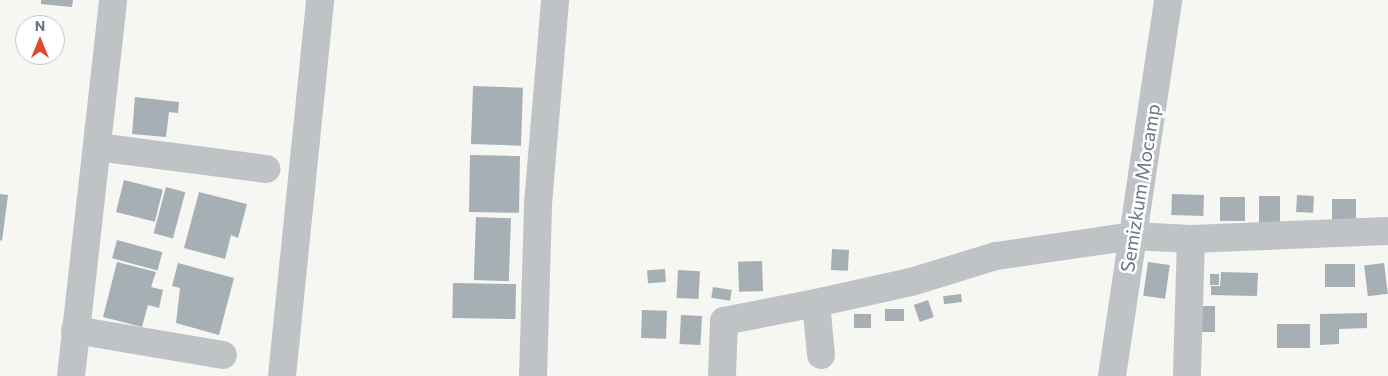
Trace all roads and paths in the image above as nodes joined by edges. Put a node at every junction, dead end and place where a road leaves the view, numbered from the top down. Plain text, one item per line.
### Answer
1 (113, 0) edge
2 (320, 0) edge
3 (555, 0) edge
4 (1168, 0) edge
5 (96, 147) junction
6 (267, 169) dead end
7 (1388, 231) edge
8 (1133, 236) junction
9 (1191, 239) junction
10 (816, 303) junction
11 (75, 330) junction
12 (223, 355) dead end
13 (821, 355) dead end
14 (1187, 373) dead end
15 (71, 376) edge
16 (282, 376) edge
17 (534, 376) edge
18 (722, 376) edge
19 (1112, 376) edge

1 - 5 street
2 - 16 street
3 - 17 street
4 - 8 street, Semizkum Mocamp
5 - 6 street
5 - 11 street
7 - 9 street
8 - 9 street
8 - 10 street
8 - 19 street, Semizkum Mocamp
9 - 14 street
10 - 13 street
10 - 18 street
11 - 12 street
11 - 15 street

